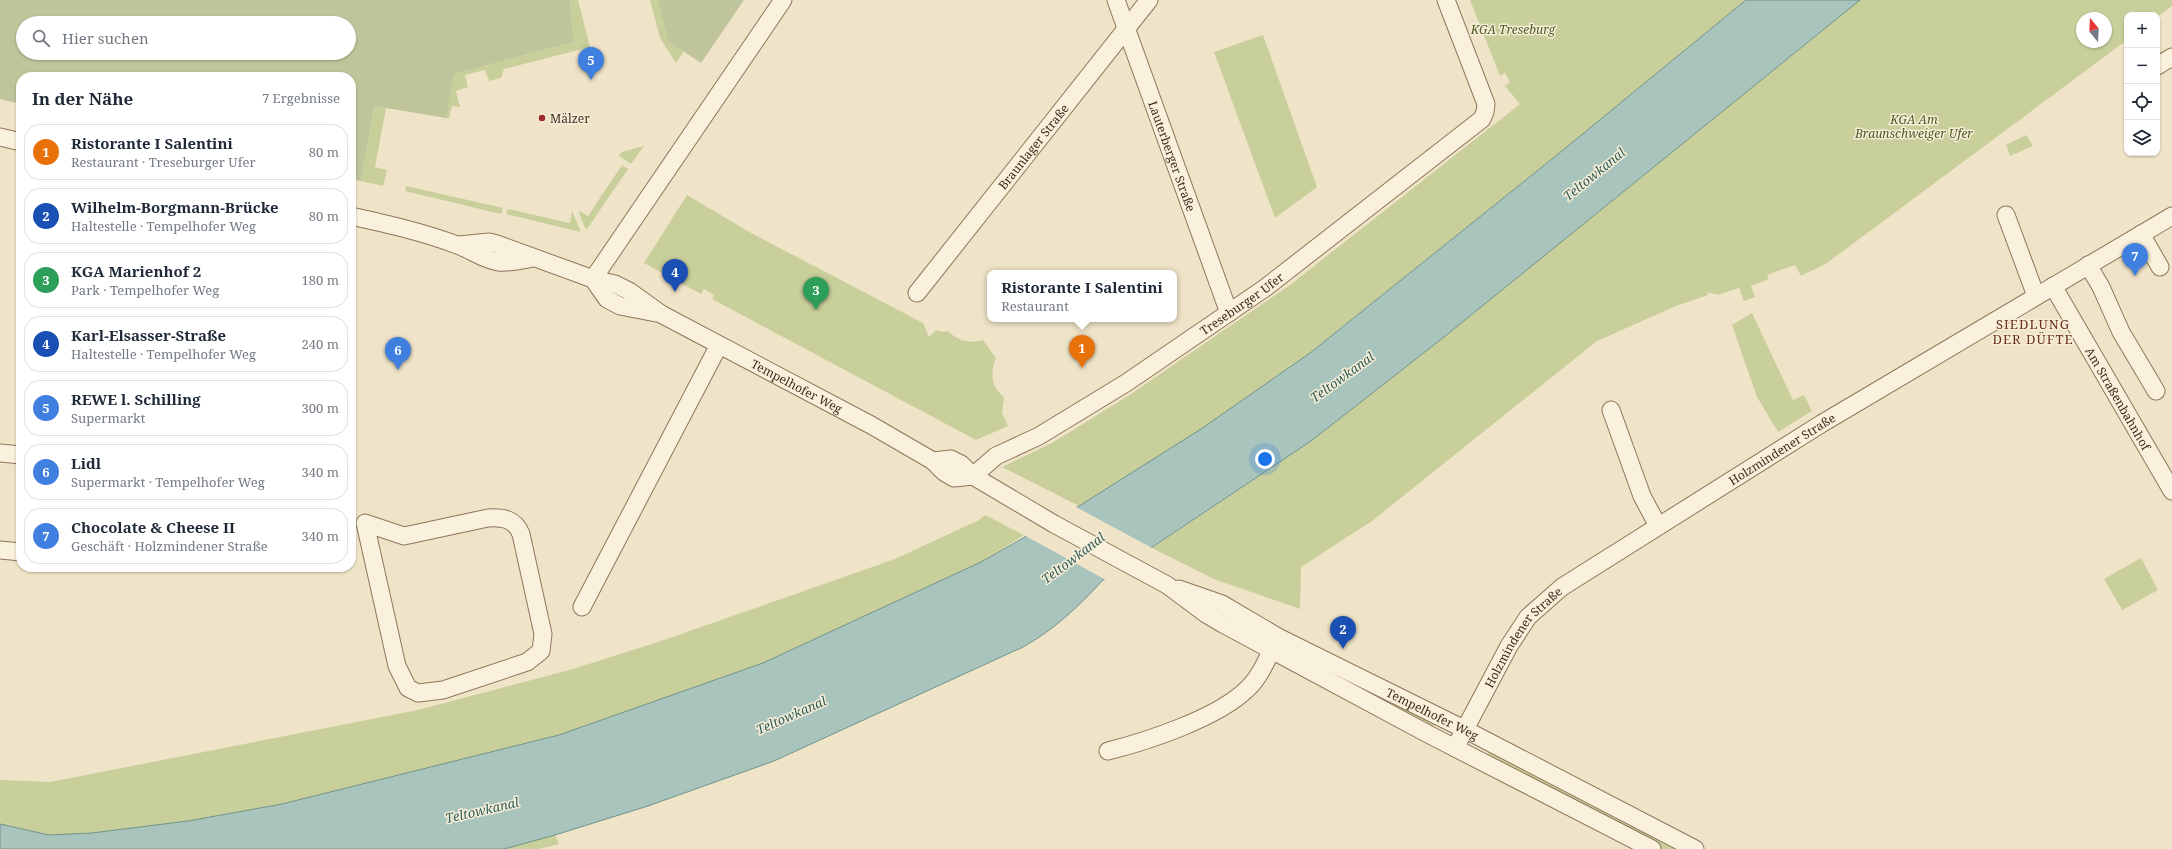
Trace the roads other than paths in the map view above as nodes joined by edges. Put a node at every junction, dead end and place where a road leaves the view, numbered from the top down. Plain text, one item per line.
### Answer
1 (783, 0) edge
2 (1116, 0) edge
3 (1149, 0) edge
4 (1446, 0) edge
5 (1126, 28) junction
6 (2172, 57) edge
7 (2160, 64) edge
8 (0, 137) edge
9 (16, 141) edge
10 (2006, 215) dead end
11 (2172, 216) edge
12 (356, 217) edge
13 (2141, 234) junction
14 (2088, 265) junction
15 (2160, 267) dead end
16 (593, 279) junction
17 (2053, 286) junction
18 (917, 293) dead end
19 (2036, 296) junction
20 (1229, 313) junction
21 (719, 345) junction
22 (2156, 392) dead end
23 (1612, 410) dead end
24 (0, 453) edge
25 (16, 455) edge
26 (973, 476) junction
27 (2172, 491) edge
28 (358, 521) edge
29 (1658, 526) junction
30 (0, 550) edge
31 (16, 552) edge
32 (582, 608) dead end
33 (1275, 644) junction
34 (1464, 729) junction
35 (1455, 748) junction
36 (1108, 752) dead end
37 (1652, 849) edge
38 (1695, 849) edge

1 - 16 street
2 - 5 street, Lauterberger Straße
3 - 5 street, Braunlager Straße
4 - 20 street, Treseburger Ufer
5 - 18 street, Braunlager Straße
5 - 20 street, Lauterberger Straße
6 - 7 street
8 - 9 street
10 - 19 street
11 - 13 street, Holzmindener Straße
12 - 16 street
13 - 14 street, Holzmindener Straße
13 - 15 street
14 - 17 street, Holzmindener Straße
14 - 22 street
16 - 21 street, Tempelhofer Weg
17 - 19 street, Holzmindener Straße
17 - 27 street, Am Straßenbahnhof
19 - 29 street, Holzmindener Straße
20 - 26 street, Treseburger Ufer
21 - 26 street, Tempelhofer Weg
21 - 32 street
23 - 29 street
24 - 25 street
26 - 33 street, Tempelhofer Weg
28 - 28 street
29 - 34 street, Holzmindener Straße
30 - 31 street
33 - 34 street, Tempelhofer Weg
33 - 35 street, Tempelhofer Weg
33 - 36 street
34 - 35 street, Holzmindener Straße
34 - 38 street, Tempelhofer Weg
35 - 37 street, Tempelhofer Weg

